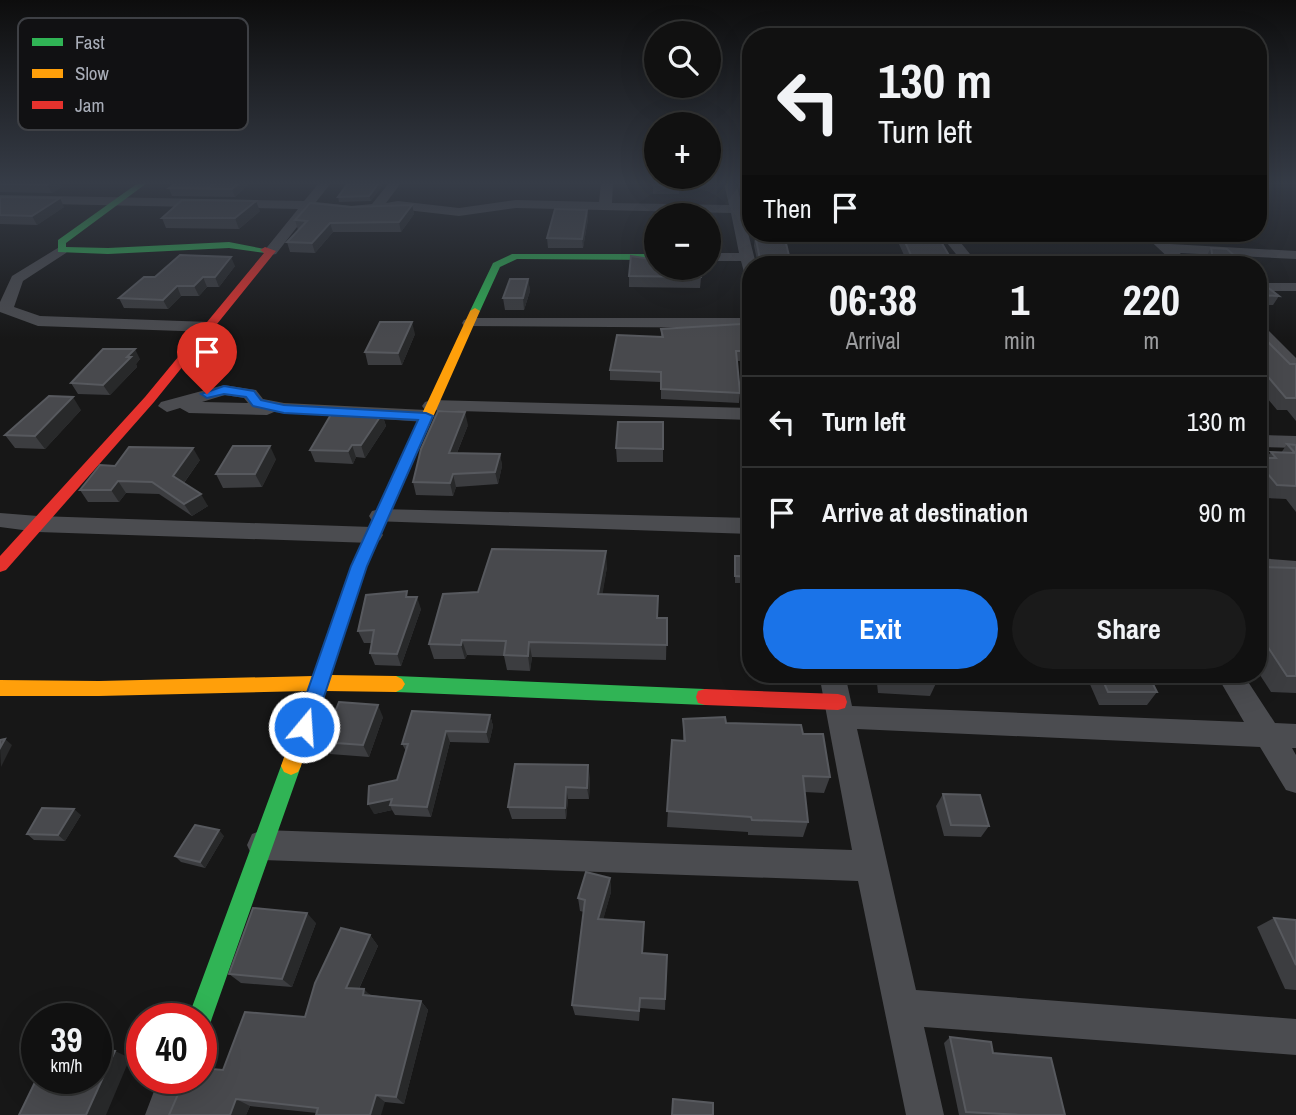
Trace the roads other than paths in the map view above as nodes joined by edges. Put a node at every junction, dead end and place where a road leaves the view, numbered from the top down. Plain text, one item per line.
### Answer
1 (71, 235) edge
2 (284, 235) edge
3 (953, 242) edge
4 (1159, 242) edge
5 (1166, 248) junction
6 (61, 250) junction
7 (271, 251) junction
8 (1296, 255) edge
9 (965, 256) edge
10 (1176, 256) edge
11 (644, 257) edge
12 (721, 257) edge
13 (742, 257) edge
14 (1267, 287) edge
15 (1296, 287) edge
16 (470, 323) junction
17 (742, 323) edge
18 (211, 327) junction
19 (1267, 338) edge
20 (1267, 349) edge
21 (1278, 350) junction
22 (1296, 351) edge
23 (1296, 369) edge
24 (144, 406) junction
25 (428, 411) junction
26 (742, 414) edge
27 (1267, 441) edge
28 (1296, 442) edge
29 (0, 520) edge
30 (38, 524) junction
31 (376, 526) junction
32 (742, 526) edge
33 (0, 566) edge
34 (1267, 567) edge
35 (1296, 569) edge
36 (320, 681) junction
37 (1238, 683) edge
38 (0, 688) edge
39 (837, 698) edge
40 (1282, 736) edge
41 (1296, 780) edge
42 (263, 845) junction
43 (871, 866) junction
44 (205, 1003) edge
45 (902, 1007) junction
46 (1296, 1037) edge
47 (172, 1094) edge
48 (164, 1115) edge
49 (925, 1115) edge

1 - 6 street
2 - 7 street
3 - 9 street
4 - 5 street
5 - 8 street
5 - 10 street
6 - 7 street
6 - 18 street
7 - 18 street
11 - 16 street
12 - 13 street
14 - 15 street
16 - 17 street
16 - 25 street
18 - 24 street
19 - 21 street
20 - 21 street
21 - 22 street
21 - 23 street
24 - 25 street
24 - 30 street
25 - 26 street
25 - 31 street
27 - 28 street
29 - 30 street
30 - 31 street
30 - 33 street
31 - 32 street
31 - 36 street
34 - 35 street
36 - 38 street
36 - 39 street
36 - 42 street
37 - 40 street
39 - 40 street
39 - 43 street
40 - 41 street
42 - 43 street
42 - 44 street
43 - 45 street
45 - 46 street
45 - 49 street
47 - 48 street

